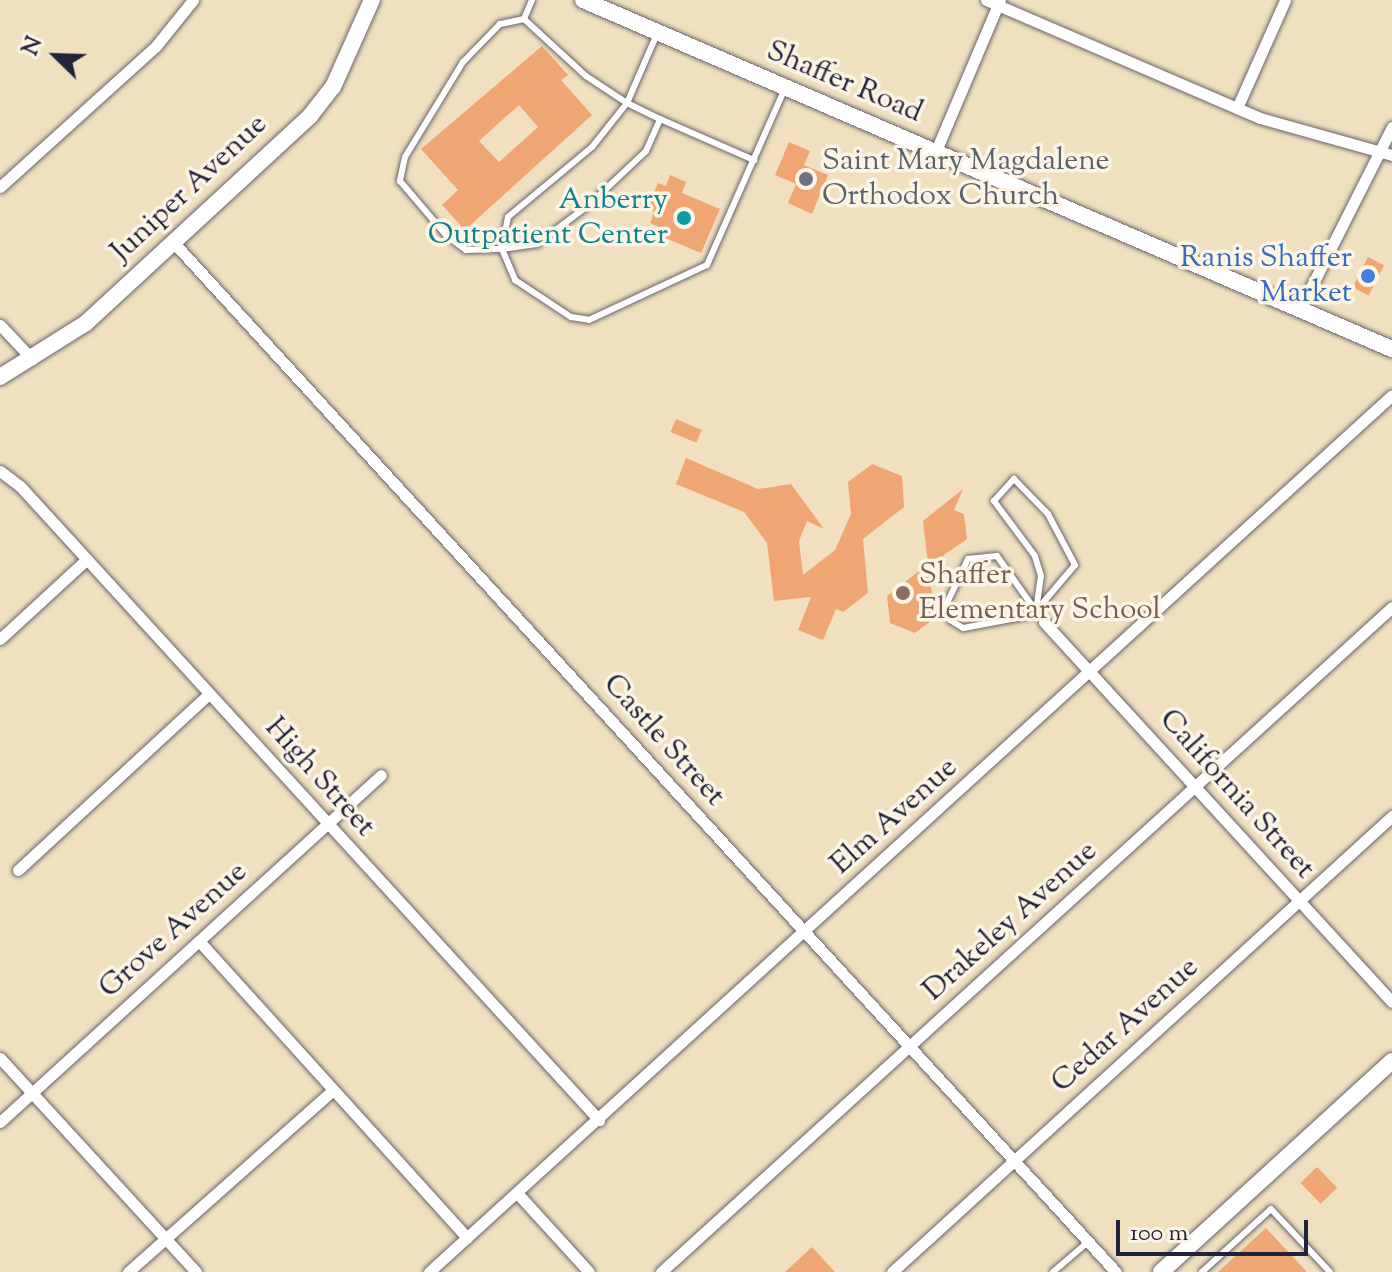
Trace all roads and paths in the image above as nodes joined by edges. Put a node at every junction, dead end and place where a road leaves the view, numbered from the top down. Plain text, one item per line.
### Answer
1 (193, 0) edge
2 (372, 0) edge
3 (532, 0) edge
4 (583, 0) edge
5 (1285, 0) edge
6 (994, 2) edge
7 (524, 19) junction
8 (657, 32) junction
9 (785, 88) junction
10 (627, 103) junction
11 (1237, 108) junction
12 (660, 119) junction
13 (1392, 127) edge
14 (935, 153) junction
15 (1387, 153) edge
16 (754, 160) junction
17 (0, 187) edge
18 (174, 243) junction
19 (502, 249) junction
20 (1300, 309) junction
21 (0, 325) edge
22 (1392, 349) edge
23 (32, 359) junction
24 (0, 377) edge
25 (1392, 395) edge
26 (0, 471) edge
27 (87, 559) junction
28 (1392, 607) edge
29 (1039, 616) junction
30 (0, 639) edge
31 (1090, 672) junction
32 (209, 694) junction
33 (381, 775) dead end
34 (1195, 786) junction
35 (1392, 816) edge
36 (328, 824) junction
37 (18, 870) dead end
38 (1299, 900) junction
39 (805, 932) junction
40 (199, 941) junction
41 (1392, 1002) edge
42 (909, 1047) junction
43 (0, 1058) edge
44 (1392, 1061) edge
45 (333, 1090) junction
46 (31, 1092) junction
47 (599, 1120) junction
48 (0, 1122) edge
49 (1014, 1161) junction
50 (518, 1194) junction
51 (467, 1238) junction
52 (166, 1239) junction
53 (1088, 1242) junction
54 (1063, 1263) junction
55 (128, 1272) edge
56 (196, 1272) edge
57 (429, 1272) edge
58 (589, 1272) edge
59 (661, 1272) edge
60 (892, 1272) edge
61 (1053, 1272) edge
62 (1071, 1272) edge
63 (1116, 1272) edge
64 (1161, 1272) edge
65 (1202, 1272) edge
66 (1330, 1272) edge

1 - 17 street
2 - 18 main road, Juniper Avenue
3 - 7 lane
4 - 8 main road, Shaffer Road
5 - 11 street
6 - 11 street
6 - 14 street
7 - 10 lane
7 - 19 lane
8 - 9 main road, Shaffer Road
8 - 10 lane
9 - 14 main road, Shaffer Road
9 - 16 lane
10 - 12 lane
10 - 19 lane
11 - 15 street
12 - 16 lane
12 - 19 lane
13 - 15 street
14 - 20 main road, Shaffer Road
15 - 20 street
16 - 19 lane
18 - 23 main road, Juniper Avenue
18 - 39 street, Castle Street
20 - 22 main road, Shaffer Road
21 - 23 street
23 - 24 main road, Juniper Avenue
25 - 31 street, Elm Avenue
26 - 27 street, High Street
27 - 30 street
27 - 32 street, High Street
28 - 34 street, Drakeley Avenue
29 - 29 lane
29 - 29 lane
29 - 31 street, California Street
31 - 34 street, California Street
31 - 39 street, Elm Avenue
32 - 36 street, High Street
32 - 37 street
33 - 36 street, Grove Avenue
34 - 38 street, California Street
34 - 42 street, Drakeley Avenue
35 - 38 street, Cedar Avenue
36 - 40 street, Grove Avenue
36 - 47 street, High Street
38 - 41 street, California Street
38 - 49 street, Cedar Avenue
39 - 42 street, Castle Street
39 - 47 street, Elm Avenue
40 - 45 street
40 - 46 street, Grove Avenue
42 - 49 street, Castle Street
42 - 59 street, Drakeley Avenue
43 - 46 street
44 - 64 main road
45 - 51 street
45 - 52 street
46 - 48 street, Grove Avenue
46 - 52 street
47 - 50 street, Elm Avenue
49 - 53 street, Castle Street
49 - 60 street, Cedar Avenue
50 - 51 street, Elm Avenue
50 - 58 street
51 - 57 street, Elm Avenue
52 - 55 street
52 - 56 street
53 - 54 lane
53 - 63 street, Castle Street
54 - 61 lane
54 - 62 lane
65 - 66 lane

